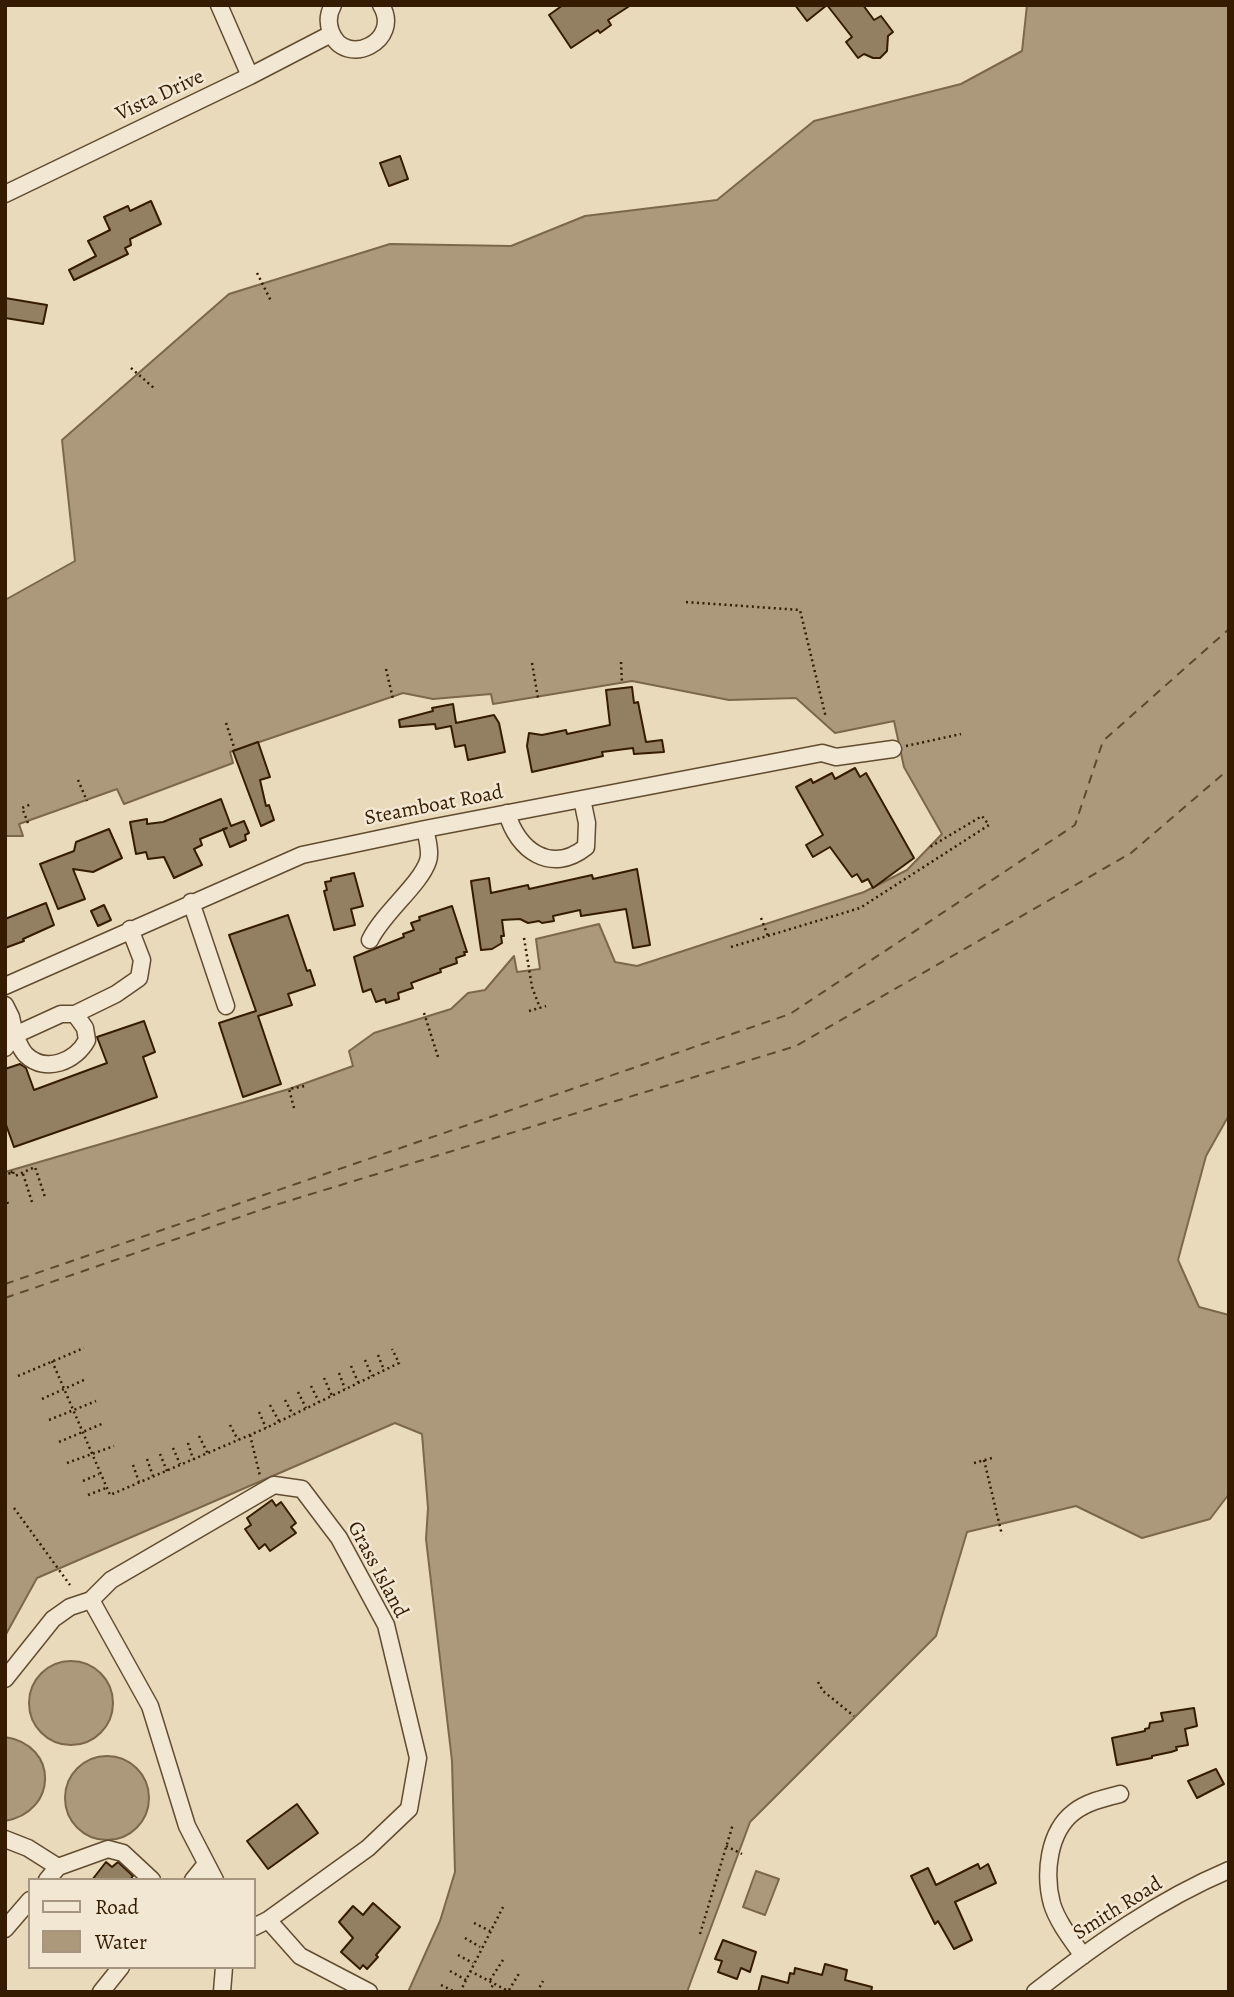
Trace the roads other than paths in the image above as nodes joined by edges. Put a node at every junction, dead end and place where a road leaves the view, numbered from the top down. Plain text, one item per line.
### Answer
1 (219, 5) edge
2 (333, 5) edge
3 (381, 5) edge
4 (331, 34) junction
5 (250, 76) junction
6 (5, 194) edge
7 (893, 749) road end
8 (582, 799) junction
9 (507, 813) junction
10 (425, 828) junction
11 (191, 902) junction
12 (130, 929) junction
13 (370, 940) dead end
14 (5, 986) edge
15 (5, 1005) edge
16 (226, 1006) dead end
17 (75, 1014) junction
18 (10, 1042) edge
19 (92, 1600) junction
20 (5, 1679) edge
21 (1120, 1794) dead end
22 (5, 1839) edge
23 (206, 1864) junction
24 (58, 1867) junction
25 (1229, 1870) edge
26 (49, 1878) edge
27 (150, 1878) edge
28 (195, 1878) edge
29 (214, 1878) edge
30 (28, 1902) edge
31 (261, 1924) edge
32 (5, 1928) edge
33 (1083, 1956) junction
34 (119, 1969) edge
35 (224, 1969) edge
36 (101, 1992) edge
37 (222, 1992) edge
38 (369, 1992) edge
39 (1035, 1992) edge

1 - 5 street
2 - 4 street
3 - 4 street
4 - 5 street, Vista Drive
5 - 6 street, Vista Drive
7 - 8 street, Steamboat Road
8 - 9 street, Steamboat Road
8 - 9 street
9 - 10 street, Steamboat Road
10 - 11 street, Steamboat Road
10 - 13 street
11 - 12 street, Steamboat Road
11 - 16 street
12 - 14 street, Steamboat Road
12 - 17 street
15 - 18 street
17 - 18 street
17 - 18 street
19 - 20 street, Grass Island
19 - 23 street
19 - 31 street, Grass Island
21 - 33 street
22 - 24 street
23 - 28 street
23 - 29 street
24 - 26 street
24 - 27 street
25 - 33 street, Smith Road
30 - 32 street
31 - 38 street
33 - 39 street, Smith Road
34 - 36 street
35 - 37 street

